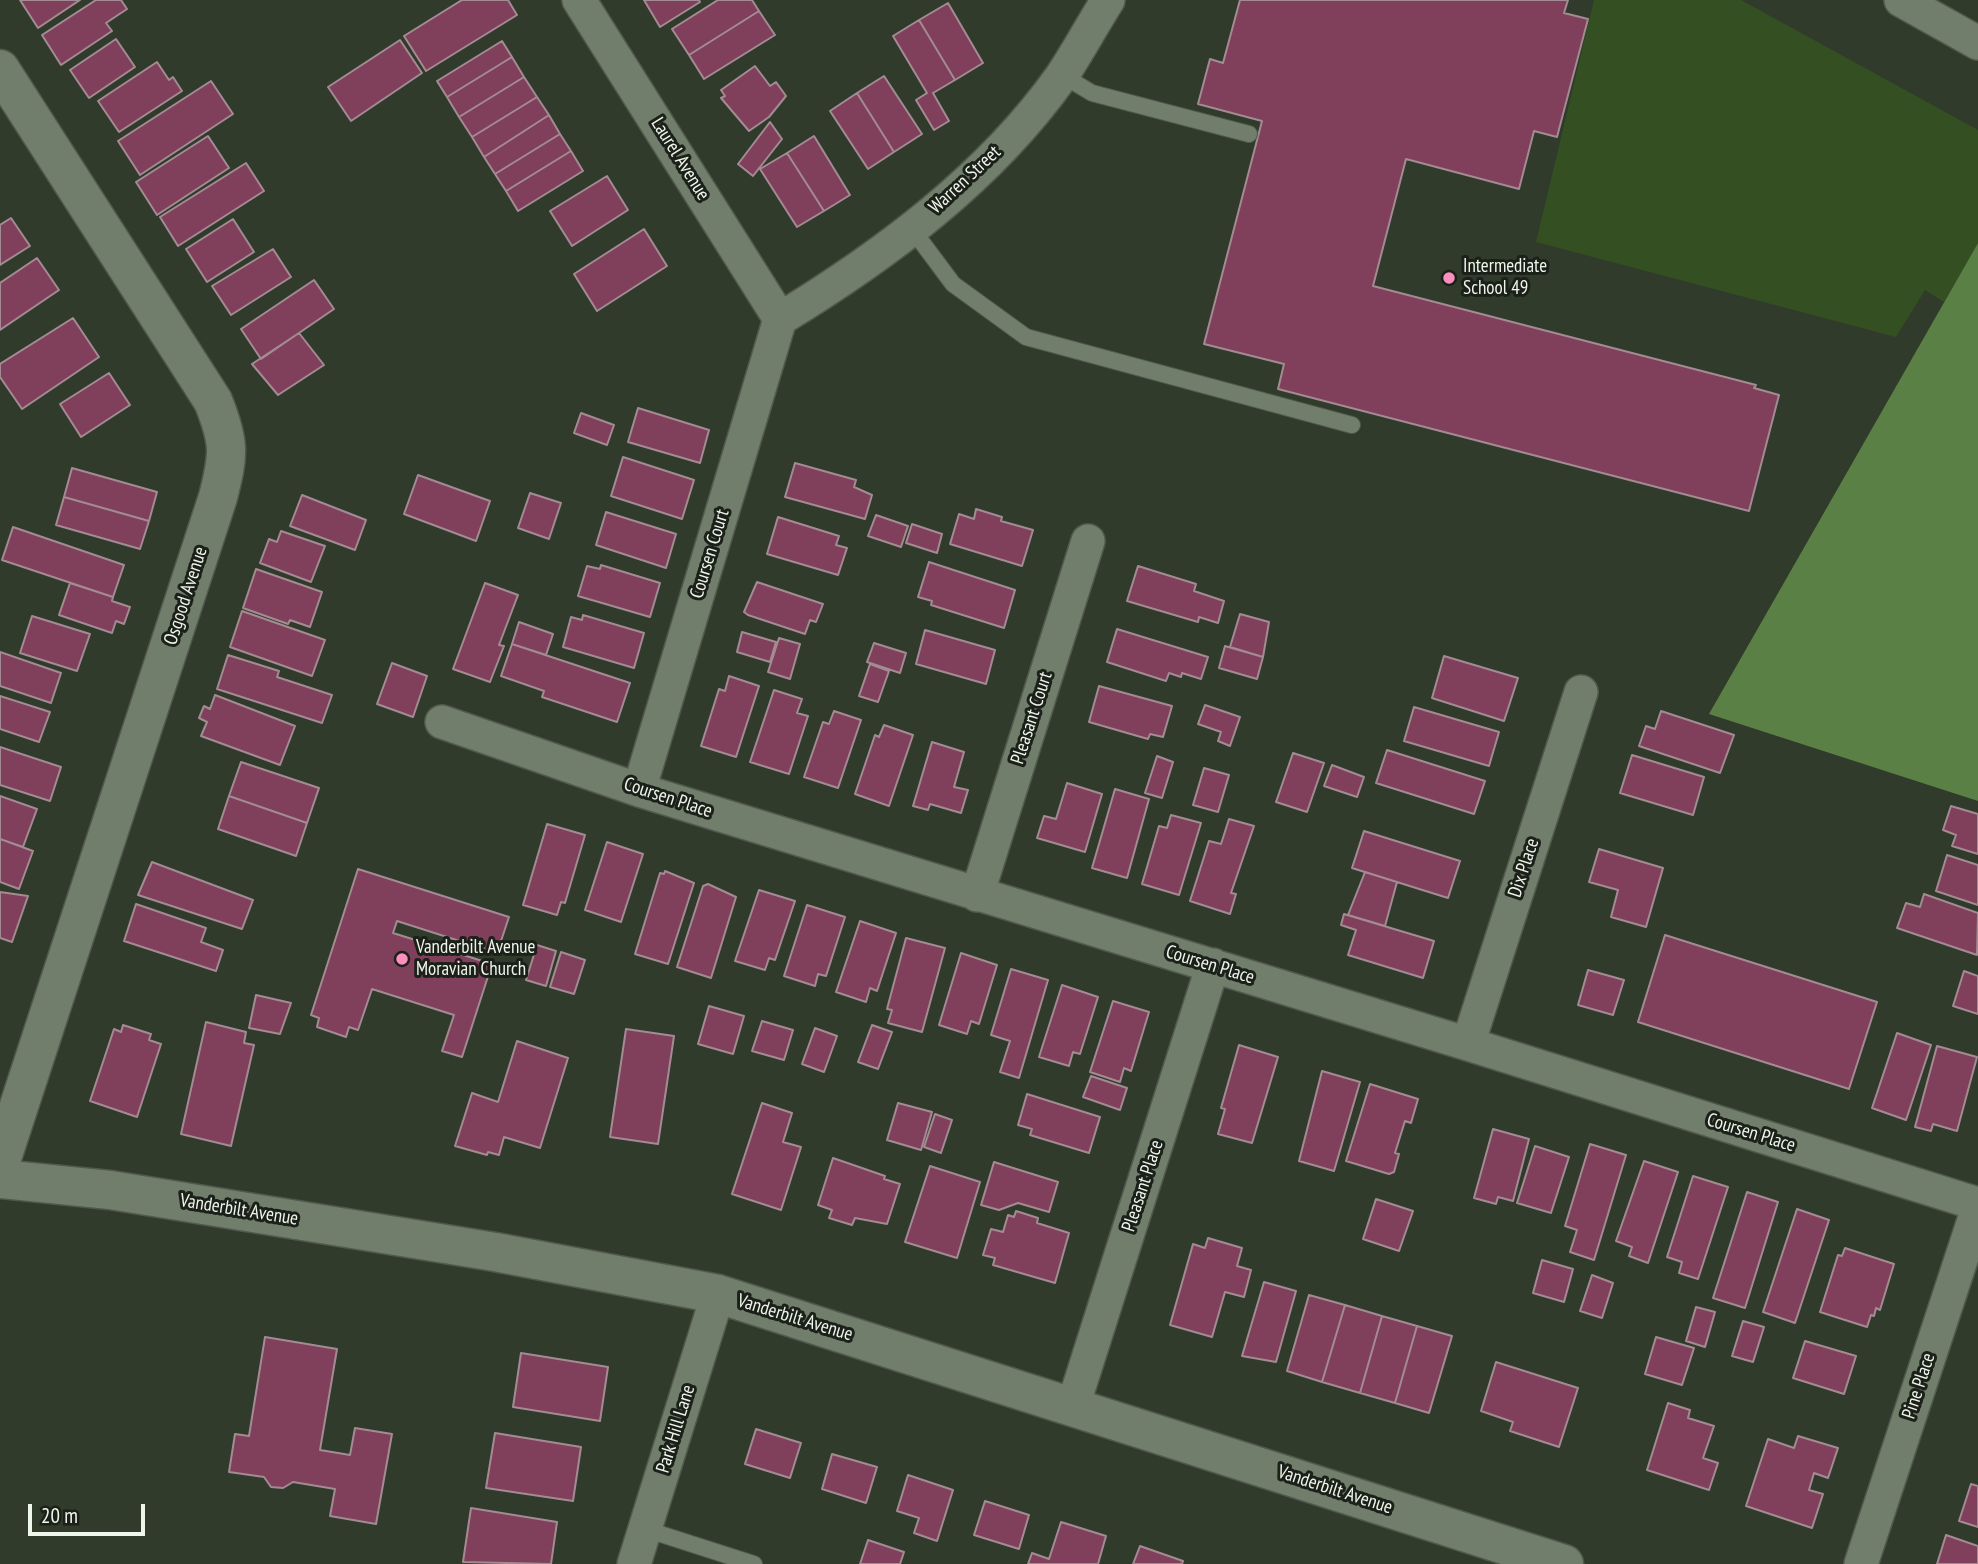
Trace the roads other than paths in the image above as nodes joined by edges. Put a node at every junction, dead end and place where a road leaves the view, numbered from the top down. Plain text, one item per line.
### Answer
1 (579, 0) edge
2 (1108, 0) edge
3 (1901, 0) edge
4 (1978, 43) edge
5 (0, 69) edge
6 (1062, 75) junction
7 (1249, 134) dead end
8 (912, 229) junction
9 (780, 318) junction
10 (1352, 425) dead end
11 (1088, 541) dead end
12 (1581, 692) dead end
13 (442, 722) dead end
14 (639, 790) junction
15 (977, 895) junction
16 (1213, 965) junction
17 (1468, 1044) junction
18 (0, 1164) edge
19 (0, 1179) edge
20 (1978, 1206) edge
21 (718, 1294) junction
22 (1073, 1406) junction
23 (645, 1529) junction
24 (634, 1564) edge
25 (754, 1564) edge
26 (1564, 1564) edge
27 (1861, 1564) edge

1 - 9 street, Laurel Avenue
2 - 6 street, Warren Street
3 - 4 street
5 - 18 street, Osgood Avenue
6 - 7 lane
6 - 8 street, Warren Street
8 - 9 street, Warren Street
8 - 10 lane
9 - 14 street, Coursen Court
11 - 15 street, Pleasant Court
12 - 17 street, Dix Place
13 - 14 street, Coursen Place
14 - 15 street, Coursen Place
15 - 16 street, Coursen Place
16 - 17 street, Coursen Place
16 - 22 street, Pleasant Place
17 - 20 street, Coursen Place
19 - 21 street, Vanderbilt Avenue
20 - 27 street, Pine Place
21 - 22 street, Vanderbilt Avenue
21 - 23 street, Park Hill Lane
22 - 26 street, Vanderbilt Avenue
23 - 24 street, Park Hill Lane
23 - 25 lane

